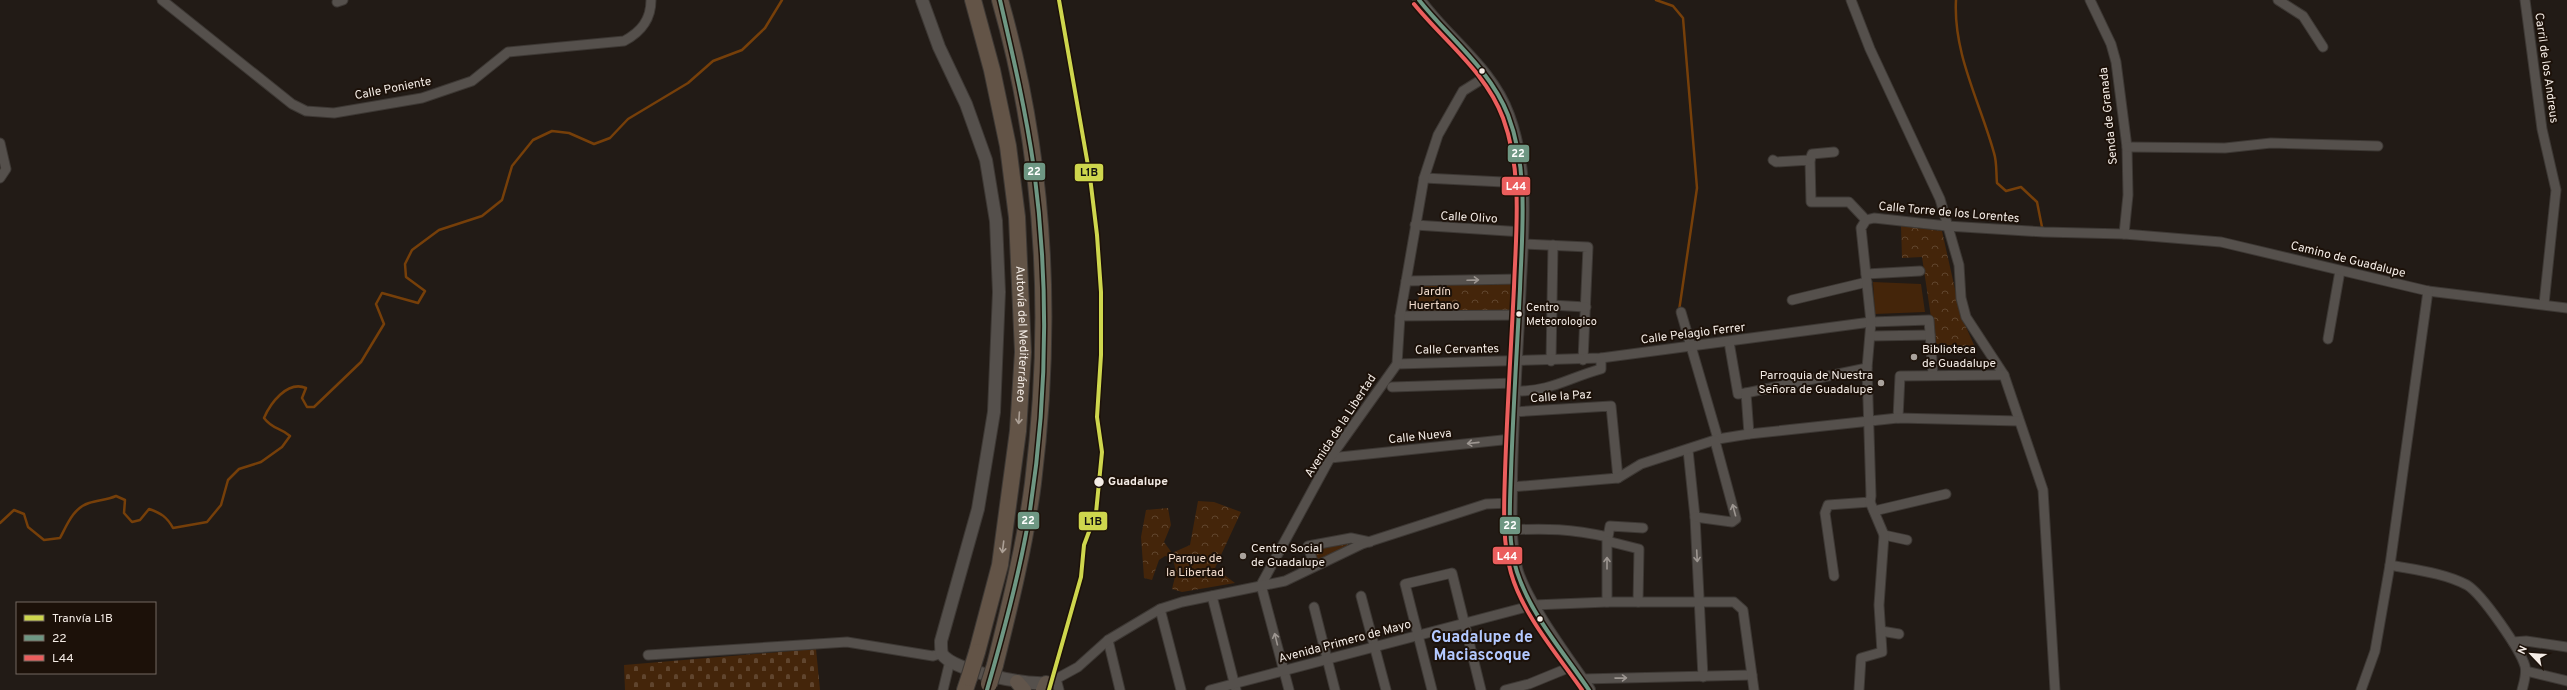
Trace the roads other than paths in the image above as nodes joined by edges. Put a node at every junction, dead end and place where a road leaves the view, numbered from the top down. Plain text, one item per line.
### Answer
1 (162, 0) edge
2 (651, 0) edge
3 (922, 0) edge
4 (973, 0) edge
5 (985, 0) edge
6 (1000, 0) edge
7 (1419, 0) edge
8 (1851, 0) edge
9 (2090, 0) edge
10 (2278, 0) edge
11 (2525, 0) edge
12 (2323, 46) dead end
13 (1486, 76) junction
14 (0, 143) edge
15 (2378, 146) dead end
16 (2127, 147) junction
17 (1834, 152) dead end
18 (1773, 160) dead end
19 (1810, 160) junction
20 (0, 178) edge
21 (1424, 178) junction
22 (1523, 183) junction
23 (1866, 220) junction
24 (1415, 226) junction
25 (1947, 226) junction
26 (2124, 234) junction
27 (1523, 238) junction
28 (1553, 245) junction
29 (1920, 271) dead end
30 (2340, 271) junction
31 (1866, 278) junction
32 (1520, 279) junction
33 (1406, 281) junction
34 (2428, 291) junction
35 (1792, 300) dead end
36 (2544, 304) junction
37 (1552, 305) junction
38 (1586, 307) junction
39 (2567, 308) edge
40 (1681, 312) dead end
41 (1519, 315) junction
42 (1400, 316) junction
43 (1871, 322) junction
44 (1930, 335) junction
45 (1871, 336) junction
46 (2328, 339) dead end
47 (1729, 342) junction
48 (1689, 346) junction
49 (1024, 352) junction
50 (1601, 358) junction
51 (1584, 360) junction
52 (1517, 361) junction
53 (1551, 361) junction
54 (1397, 364) junction
55 (1867, 368) junction
56 (1933, 375) junction
57 (2004, 375) junction
58 (1392, 387) dead end
59 (1515, 387) junction
60 (1746, 393) junction
61 (1513, 412) junction
62 (1898, 418) junction
63 (1868, 420) junction
64 (2019, 421) junction
65 (1749, 434) junction
66 (1512, 439) junction
67 (1717, 440) junction
68 (1688, 450) junction
69 (1330, 458) junction
70 (1618, 478) junction
71 (1511, 487) junction
72 (1946, 494) dead end
73 (1510, 503) junction
74 (1872, 506) junction
75 (1695, 517) junction
76 (1643, 528) dead end
77 (1510, 530) junction
78 (1884, 535) junction
79 (1607, 539) junction
80 (1907, 540) dead end
81 (1370, 542) junction
82 (1314, 565) junction
83 (2390, 565) junction
84 (1834, 576) dead end
85 (1261, 585) junction
86 (1212, 596) junction
87 (1361, 596) dead end
88 (1606, 602) junction
89 (1638, 602) junction
90 (1699, 602) junction
91 (1534, 605) junction
92 (1314, 607) dead end
93 (1160, 609) junction
94 (1463, 624) junction
95 (1881, 631) junction
96 (1899, 634) dead end
97 (1418, 636) junction
98 (1108, 640) junction
99 (2513, 642) junction
100 (1375, 647) junction
101 (2567, 647) edge
102 (648, 655) dead end
103 (946, 657) junction
104 (1327, 660) junction
105 (1573, 666) junction
106 (1284, 671) junction
107 (2526, 671) junction
108 (1752, 675) junction
109 (1703, 676) junction
110 (1582, 679) junction
111 (2567, 681) edge
112 (967, 684) edge
113 (1043, 685) edge
114 (1020, 686) edge
115 (988, 687) edge
116 (1235, 687) edge
117 (943, 690) edge
118 (1060, 690) edge
119 (1120, 690) edge
120 (1181, 690) edge
121 (1210, 690) edge
122 (1289, 690) edge
123 (1335, 690) edge
124 (1386, 690) edge
125 (1432, 690) edge
126 (1481, 690) edge
127 (1505, 690) edge
128 (1589, 690) edge
129 (1754, 690) edge
130 (1859, 690) edge
131 (2055, 690) edge
132 (2360, 690) edge
133 (2522, 690) edge

1 - 2 street, Calle Poniente
3 - 103 street
4 - 49 highway, Autovía del Mediterráneo
5 - 49 highway
6 - 115 highway, Autovía del Mediterráneo, bridge
7 - 13 street
8 - 25 street
9 - 16 street, Senda de Granada
10 - 12 street
11 - 36 street, Carril de los Andreus
13 - 21 street
13 - 22 street
14 - 20 street
15 - 16 street
16 - 26 street, Senda de Granada
17 - 19 street
18 - 19 street
19 - 23 street
21 - 22 street
21 - 24 street
22 - 27 street
23 - 25 street, Calle Torre de los Lorentes
23 - 31 street, Calle Torre de los Lorentes
24 - 27 street, Calle Olivo
24 - 33 street
25 - 26 street, Calle Torre de los Lorentes
25 - 57 street
26 - 30 street, Camino de Guadalupe
27 - 28 street, Calle Olivo
27 - 32 street
28 - 37 street
28 - 38 street, Calle Olivo
29 - 31 street
30 - 34 street, Camino de Guadalupe
30 - 46 street
31 - 35 street
31 - 43 street, Calle Torre de los Lorentes
33 -> 32 street
32 - 41 street
33 - 42 street
34 - 36 street, Camino de Guadalupe
34 - 83 street
36 - 39 street, Camino de Guadalupe
37 - 38 street
37 - 53 street
38 - 51 street
40 - 48 street
41 - 42 street
41 - 52 street
42 - 54 street
43 - 44 street, Calle Pelagio Ferrer
43 - 45 street, Calle Torre de los Lorentes
43 - 47 street, Calle Pelagio Ferrer
44 - 45 street
44 - 56 street
45 - 55 street, Calle Torre de los Lorentes
47 - 48 street, Calle Pelagio Ferrer
47 - 60 street
48 - 50 street, Calle Pelagio Ferrer
48 - 67 street
49 -> 112 highway, Autovía del Mediterráneo, bridge
50 - 51 street, Calle Pelagio Ferrer
50 - 59 street
51 - 53 street, Calle Pelagio Ferrer
52 - 53 street, Calle Pelagio Ferrer
52 - 54 street, Calle Cervantes
52 - 59 street
54 - 69 street, Avenida de la Libertad
55 - 60 street
55 - 63 street, Calle Torre de los Lorentes
56 - 57 street
56 - 62 street
57 - 64 street
58 - 59 street
59 - 61 street
60 - 65 street
61 - 66 street
61 - 70 street, Calle la Paz
62 - 63 street
62 - 64 street
63 - 65 street
63 - 74 street, Calle Torre de los Lorentes
64 - 131 street
65 - 67 street
66 -> 69 street, Calle Nueva
66 - 71 street
67 - 68 street
75 -> 67 street
68 - 70 street
68 - 75 street
69 - 85 street, Avenida de la Libertad
70 - 71 street
71 - 73 street
72 - 74 street
73 - 77 street
73 - 81 street
74 - 78 street
74 - 84 street
75 -> 90 street
76 - 79 street
77 - 79 street
77 - 91 street
78 - 80 street
78 - 95 street
88 -> 79 street
79 - 89 street
81 - 82 street
81 - 82 street
82 - 85 street
83 - 99 street
83 - 132 street
85 - 86 street
106 -> 85 street
86 - 93 street
86 - 116 street
87 - 100 street
88 - 89 street, Avenida Primero de Mayo
88 - 91 street, Avenida Primero de Mayo
89 - 90 street, Avenida Primero de Mayo
90 - 108 street, Avenida Primero de Mayo
90 - 109 street
91 - 94 street, Avenida Primero de Mayo
91 - 105 street
92 - 104 street
93 - 98 street
93 - 120 street
94 - 97 street, Avenida Primero de Mayo
94 - 97 street
94 - 126 street
95 - 96 street
95 - 130 street
97 - 100 street, Avenida Primero de Mayo
97 - 125 street
98 - 113 street
98 - 119 street
99 - 101 street
99 - 107 street
100 - 104 street, Avenida Primero de Mayo
100 - 124 street
102 - 103 street
103 - 114 street
103 - 117 street
104 - 106 street, Avenida Primero de Mayo
104 - 123 street
105 - 110 street
105 - 127 street
106 - 116 street, Avenida Primero de Mayo
106 - 122 street
107 - 111 street
107 - 133 street
108 - 109 street
108 - 129 street, Avenida Primero de Mayo
110 -> 109 street
110 - 128 street
113 - 114 street
113 - 118 street
116 - 121 street, Avenida Primero de Mayo

